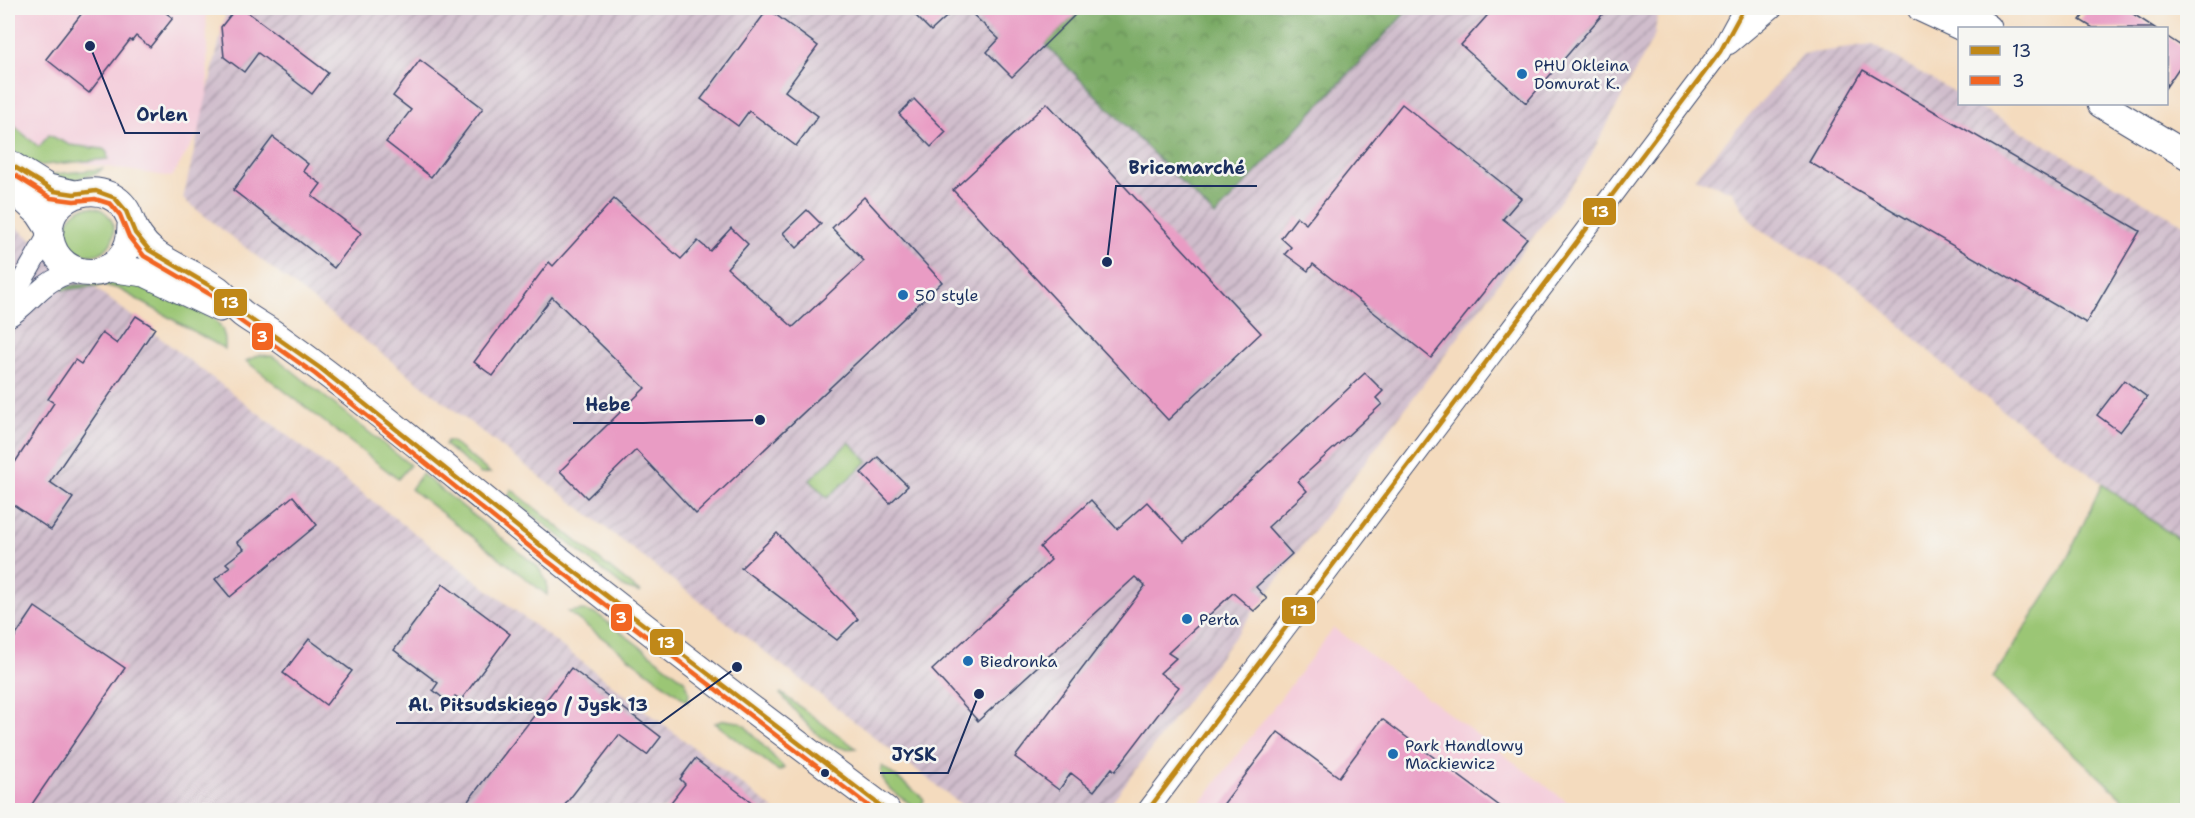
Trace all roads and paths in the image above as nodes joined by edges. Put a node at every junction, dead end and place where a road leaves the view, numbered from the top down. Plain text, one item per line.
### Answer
1 (1744, 8) edge
2 (1772, 8) edge
3 (1921, 8) edge
4 (1959, 8) edge
5 (1962, 27) edge
6 (1987, 27) edge
7 (1720, 52) junction
8 (2103, 105) edge
9 (2187, 156) edge
10 (8, 163) edge
11 (8, 185) edge
12 (74, 194) junction
13 (131, 225) junction
14 (50, 231) junction
15 (108, 268) junction
16 (80, 271) junction
17 (8, 303) edge
18 (243, 314) junction
19 (8, 317) edge
20 (886, 810) edge
21 (1148, 810) edge

1 - 7 street
2 - 7 street
3 - 5 street
4 - 6 street
7 - 21 street
8 - 9 street
10 - 12 street
11 - 14 street
12 - 13 street
12 - 14 street
13 - 15 street
13 - 18 street
14 - 16 street
14 - 17 street
15 - 16 street
15 - 18 street
16 - 19 street
18 - 20 street

